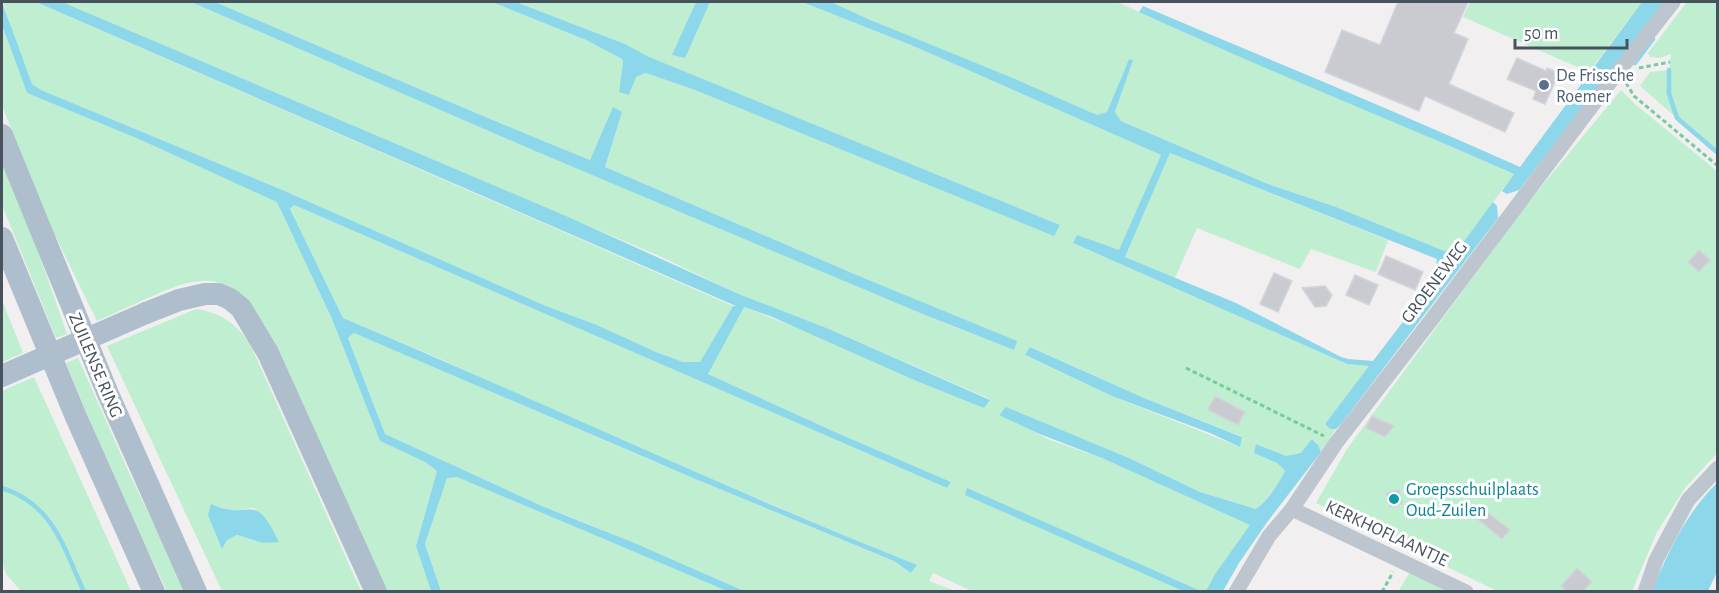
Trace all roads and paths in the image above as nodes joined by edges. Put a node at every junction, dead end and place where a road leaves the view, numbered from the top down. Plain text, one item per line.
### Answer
1 (1673, 2) edge
2 (1670, 62) dead end
3 (1619, 72) junction
4 (2, 135) edge
5 (1718, 166) edge
6 (2, 238) edge
7 (1186, 368) dead end
8 (2, 376) edge
9 (1336, 442) junction
10 (1718, 468) edge
11 (1292, 509) junction
12 (1400, 561) junction
13 (154, 591) edge
14 (196, 591) edge
15 (376, 591) edge
16 (1236, 591) edge
17 (1382, 591) edge
18 (1466, 591) edge
19 (1645, 591) edge

1 - 3 street, GROENEWEG
2 - 3 path
3 - 5 path
3 - 9 street, GROENEWEG
4 - 14 main road, ZUILENSE RING
6 - 13 main road
7 - 9 path
8 - 15 main road, bridge
9 - 11 street, GROENEWEG
10 - 19 street
11 - 12 street, KERKHOFLAANTJE
11 - 16 street, GROENEWEG
12 - 17 path
12 - 18 street, KERKHOFLAANTJE

